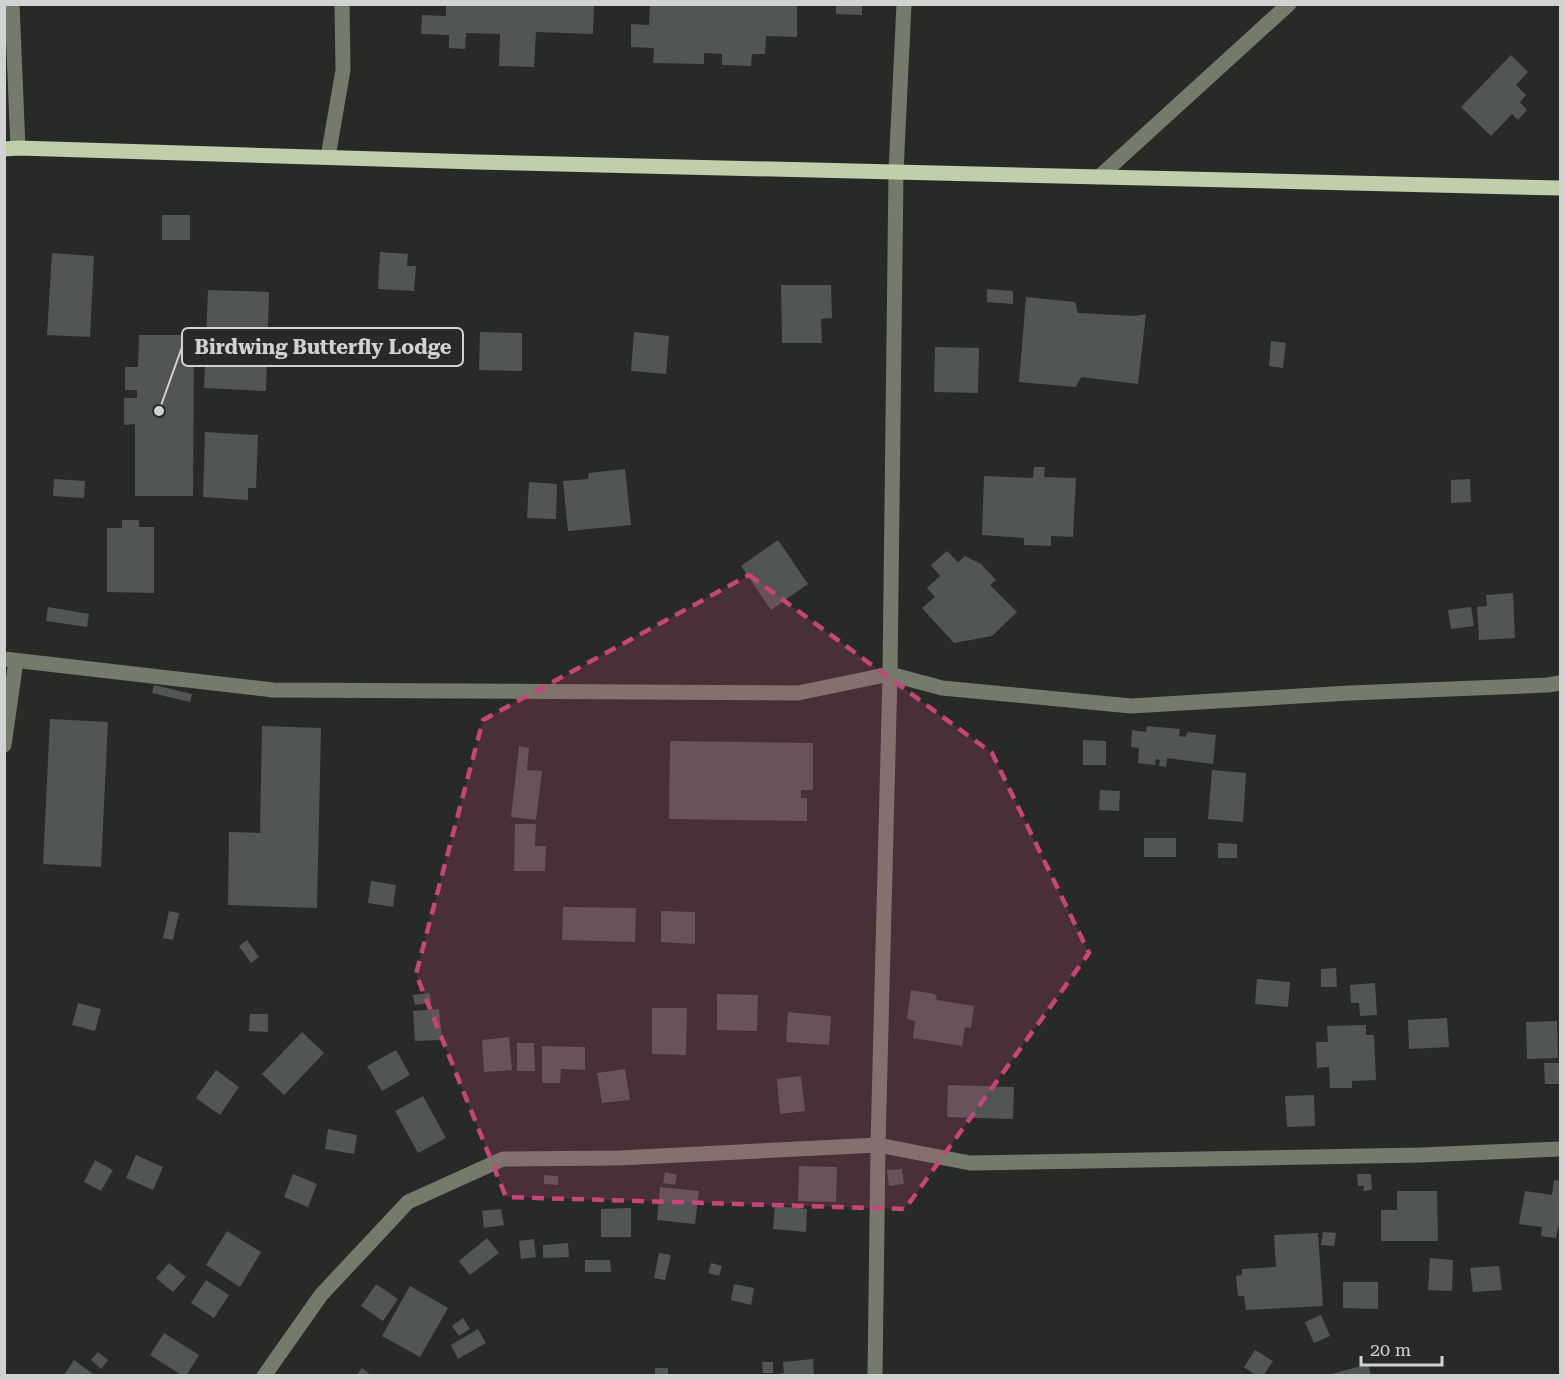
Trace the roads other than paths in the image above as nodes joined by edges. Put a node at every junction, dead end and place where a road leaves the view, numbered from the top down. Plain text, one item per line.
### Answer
1 (12, 4) edge
2 (342, 4) edge
3 (903, 4) edge
4 (1289, 4) edge
5 (11, 148) edge
6 (328, 157) junction
7 (896, 172) junction
8 (1099, 177) junction
9 (1560, 188) edge
10 (10, 660) edge
11 (891, 674) junction
12 (1560, 683) edge
13 (4, 745) edge
14 (878, 1145) junction
15 (1560, 1149) edge
16 (264, 1376) edge
17 (874, 1376) edge

1 - 5 street
2 - 6 street
3 - 7 street
4 - 8 street
5 - 6 main road
6 - 7 main road
7 - 8 main road
7 - 11 street
8 - 9 main road
10 - 11 street
10 - 13 street
11 - 12 street
11 - 14 street
14 - 15 street
14 - 16 street
14 - 17 street

